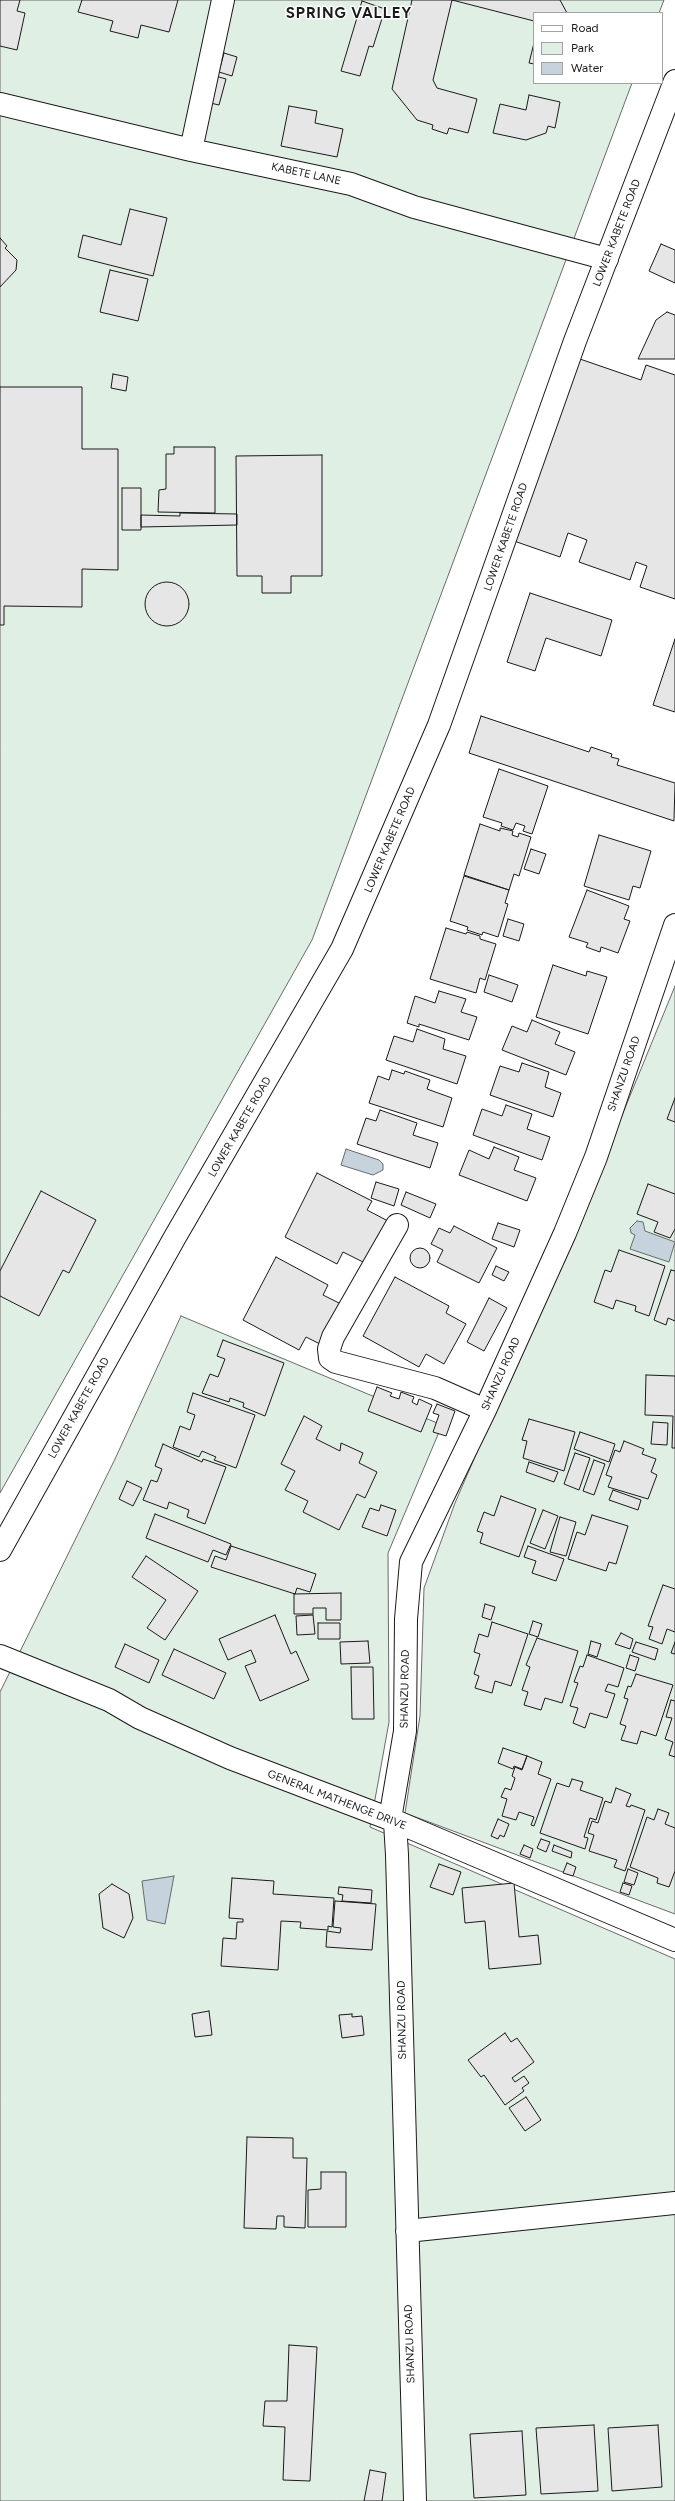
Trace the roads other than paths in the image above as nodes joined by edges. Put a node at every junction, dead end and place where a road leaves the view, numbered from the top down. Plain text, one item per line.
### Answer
1 (223, 0) edge
2 (675, 81) edge
3 (0, 104) edge
4 (191, 150) junction
5 (607, 260) junction
6 (675, 926) edge
7 (397, 1225) dead end
8 (485, 1410) junction
9 (0, 1550) edge
10 (0, 1656) edge
11 (390, 1820) junction
12 (675, 1940) edge
13 (675, 2204) edge
14 (407, 2231) junction
15 (415, 2501) edge

1 - 4 street
2 - 5 street, LOWER KABETE ROAD
3 - 4 street, KABETE LANE
4 - 5 street, KABETE LANE
5 - 9 street, LOWER KABETE ROAD
6 - 8 street, SHANZU ROAD
7 - 8 street
8 - 11 street, SHANZU ROAD
10 - 11 street, GENERAL MATHENGE DRIVE
11 - 12 street, GENERAL MATHENGE DRIVE
11 - 14 street, SHANZU ROAD
13 - 14 street
14 - 15 street, SHANZU ROAD

